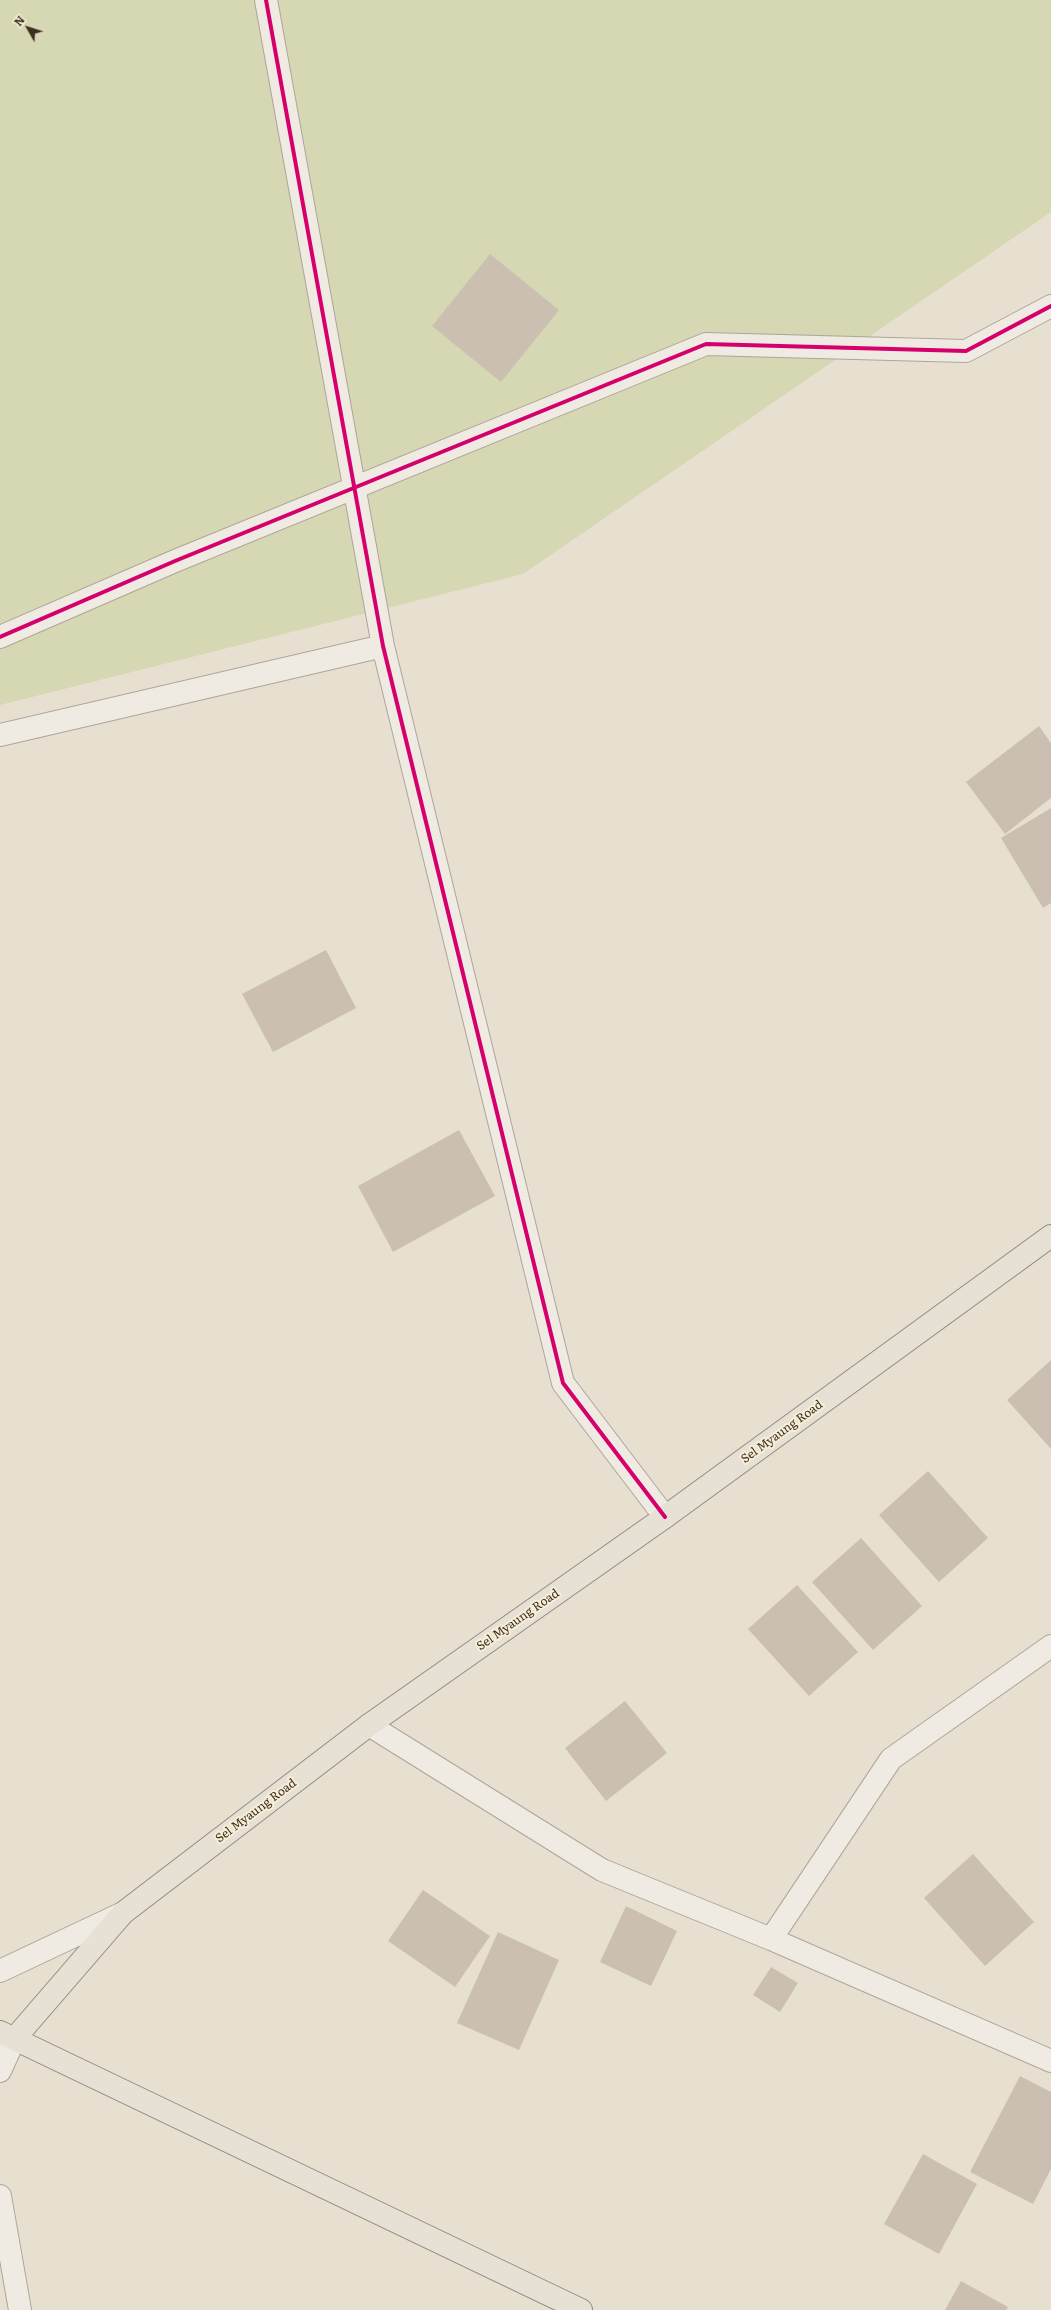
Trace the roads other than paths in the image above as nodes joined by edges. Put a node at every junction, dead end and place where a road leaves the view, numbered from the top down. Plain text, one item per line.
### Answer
1 (266, 0) edge
2 (1051, 306) edge
3 (354, 488) junction
4 (0, 637) edge
5 (383, 646) junction
6 (0, 735) edge
7 (1051, 1236) edge
8 (665, 1517) junction
9 (1051, 1646) edge
10 (369, 1725) junction
11 (123, 1913) junction
12 (771, 1938) junction
13 (0, 1971) edge
14 (8, 2035) edge
15 (1051, 2061) edge
16 (0, 2071) edge
17 (0, 2196) edge
18 (20, 2310) edge
19 (581, 2310) edge

1 - 3 street
2 - 3 street
3 - 4 street
3 - 5 street
5 - 6 street
5 - 8 street
7 - 8 main road, Sel Myaung Road
8 - 10 main road, Sel Myaung Road
9 - 12 street
10 - 11 main road, Sel Myaung Road
10 - 12 street
11 - 13 street
11 - 14 main road, Sel Myaung Road
12 - 15 street
14 - 16 street
14 - 19 main road
17 - 18 street

